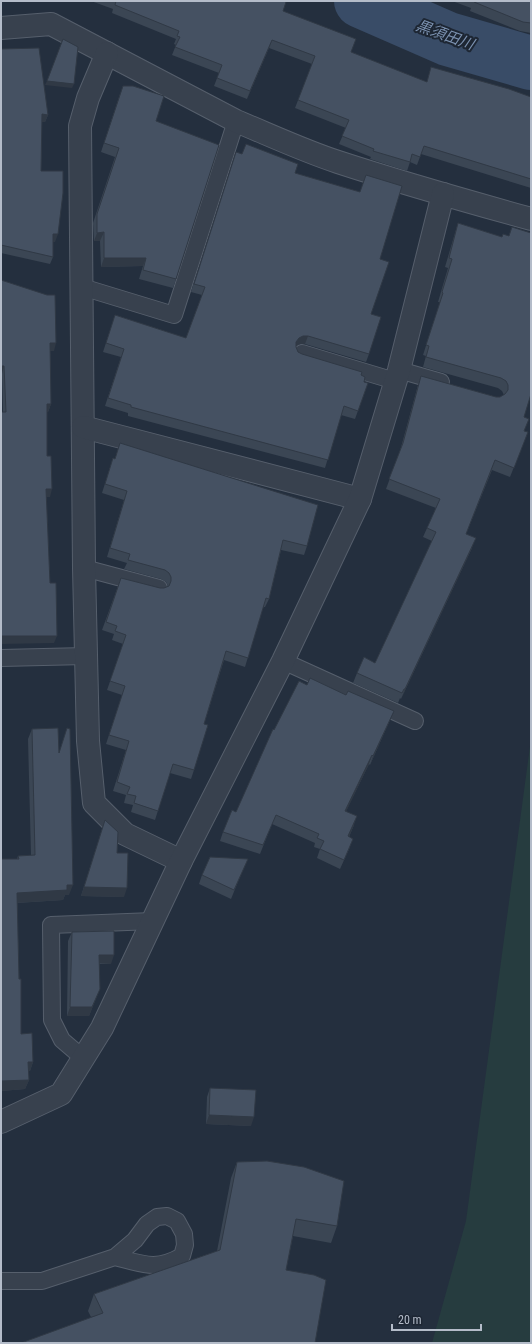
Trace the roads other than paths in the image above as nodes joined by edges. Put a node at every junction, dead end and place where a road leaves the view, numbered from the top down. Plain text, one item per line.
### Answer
1 (1, 28) edge
2 (107, 53) junction
3 (236, 121) junction
4 (442, 194) junction
5 (531, 219) edge
6 (82, 287) junction
7 (302, 354) edge
8 (397, 375) junction
9 (458, 386) edge
10 (83, 427) junction
11 (360, 499) junction
12 (84, 568) junction
13 (159, 588) edge
14 (86, 656) junction
15 (1, 658) edge
16 (283, 661) junction
17 (415, 720) dead end
18 (181, 861) junction
19 (153, 920) junction
20 (83, 1058) junction
21 (1, 1122) edge
22 (115, 1257) dead end
23 (1, 1281) edge

1 - 2 street
2 - 3 street
2 - 6 street
3 - 4 street
3 - 6 lane
4 - 5 street
4 - 8 street
6 - 10 street
7 - 8 lane
8 - 9 lane
8 - 11 street
10 - 11 street
10 - 12 street
11 - 16 street
12 - 13 lane
12 - 14 street
14 - 15 lane
14 - 18 street
16 - 17 lane
16 - 18 street
18 - 19 street
19 - 20 street
19 - 20 lane
20 - 21 street
22 - 23 lane

